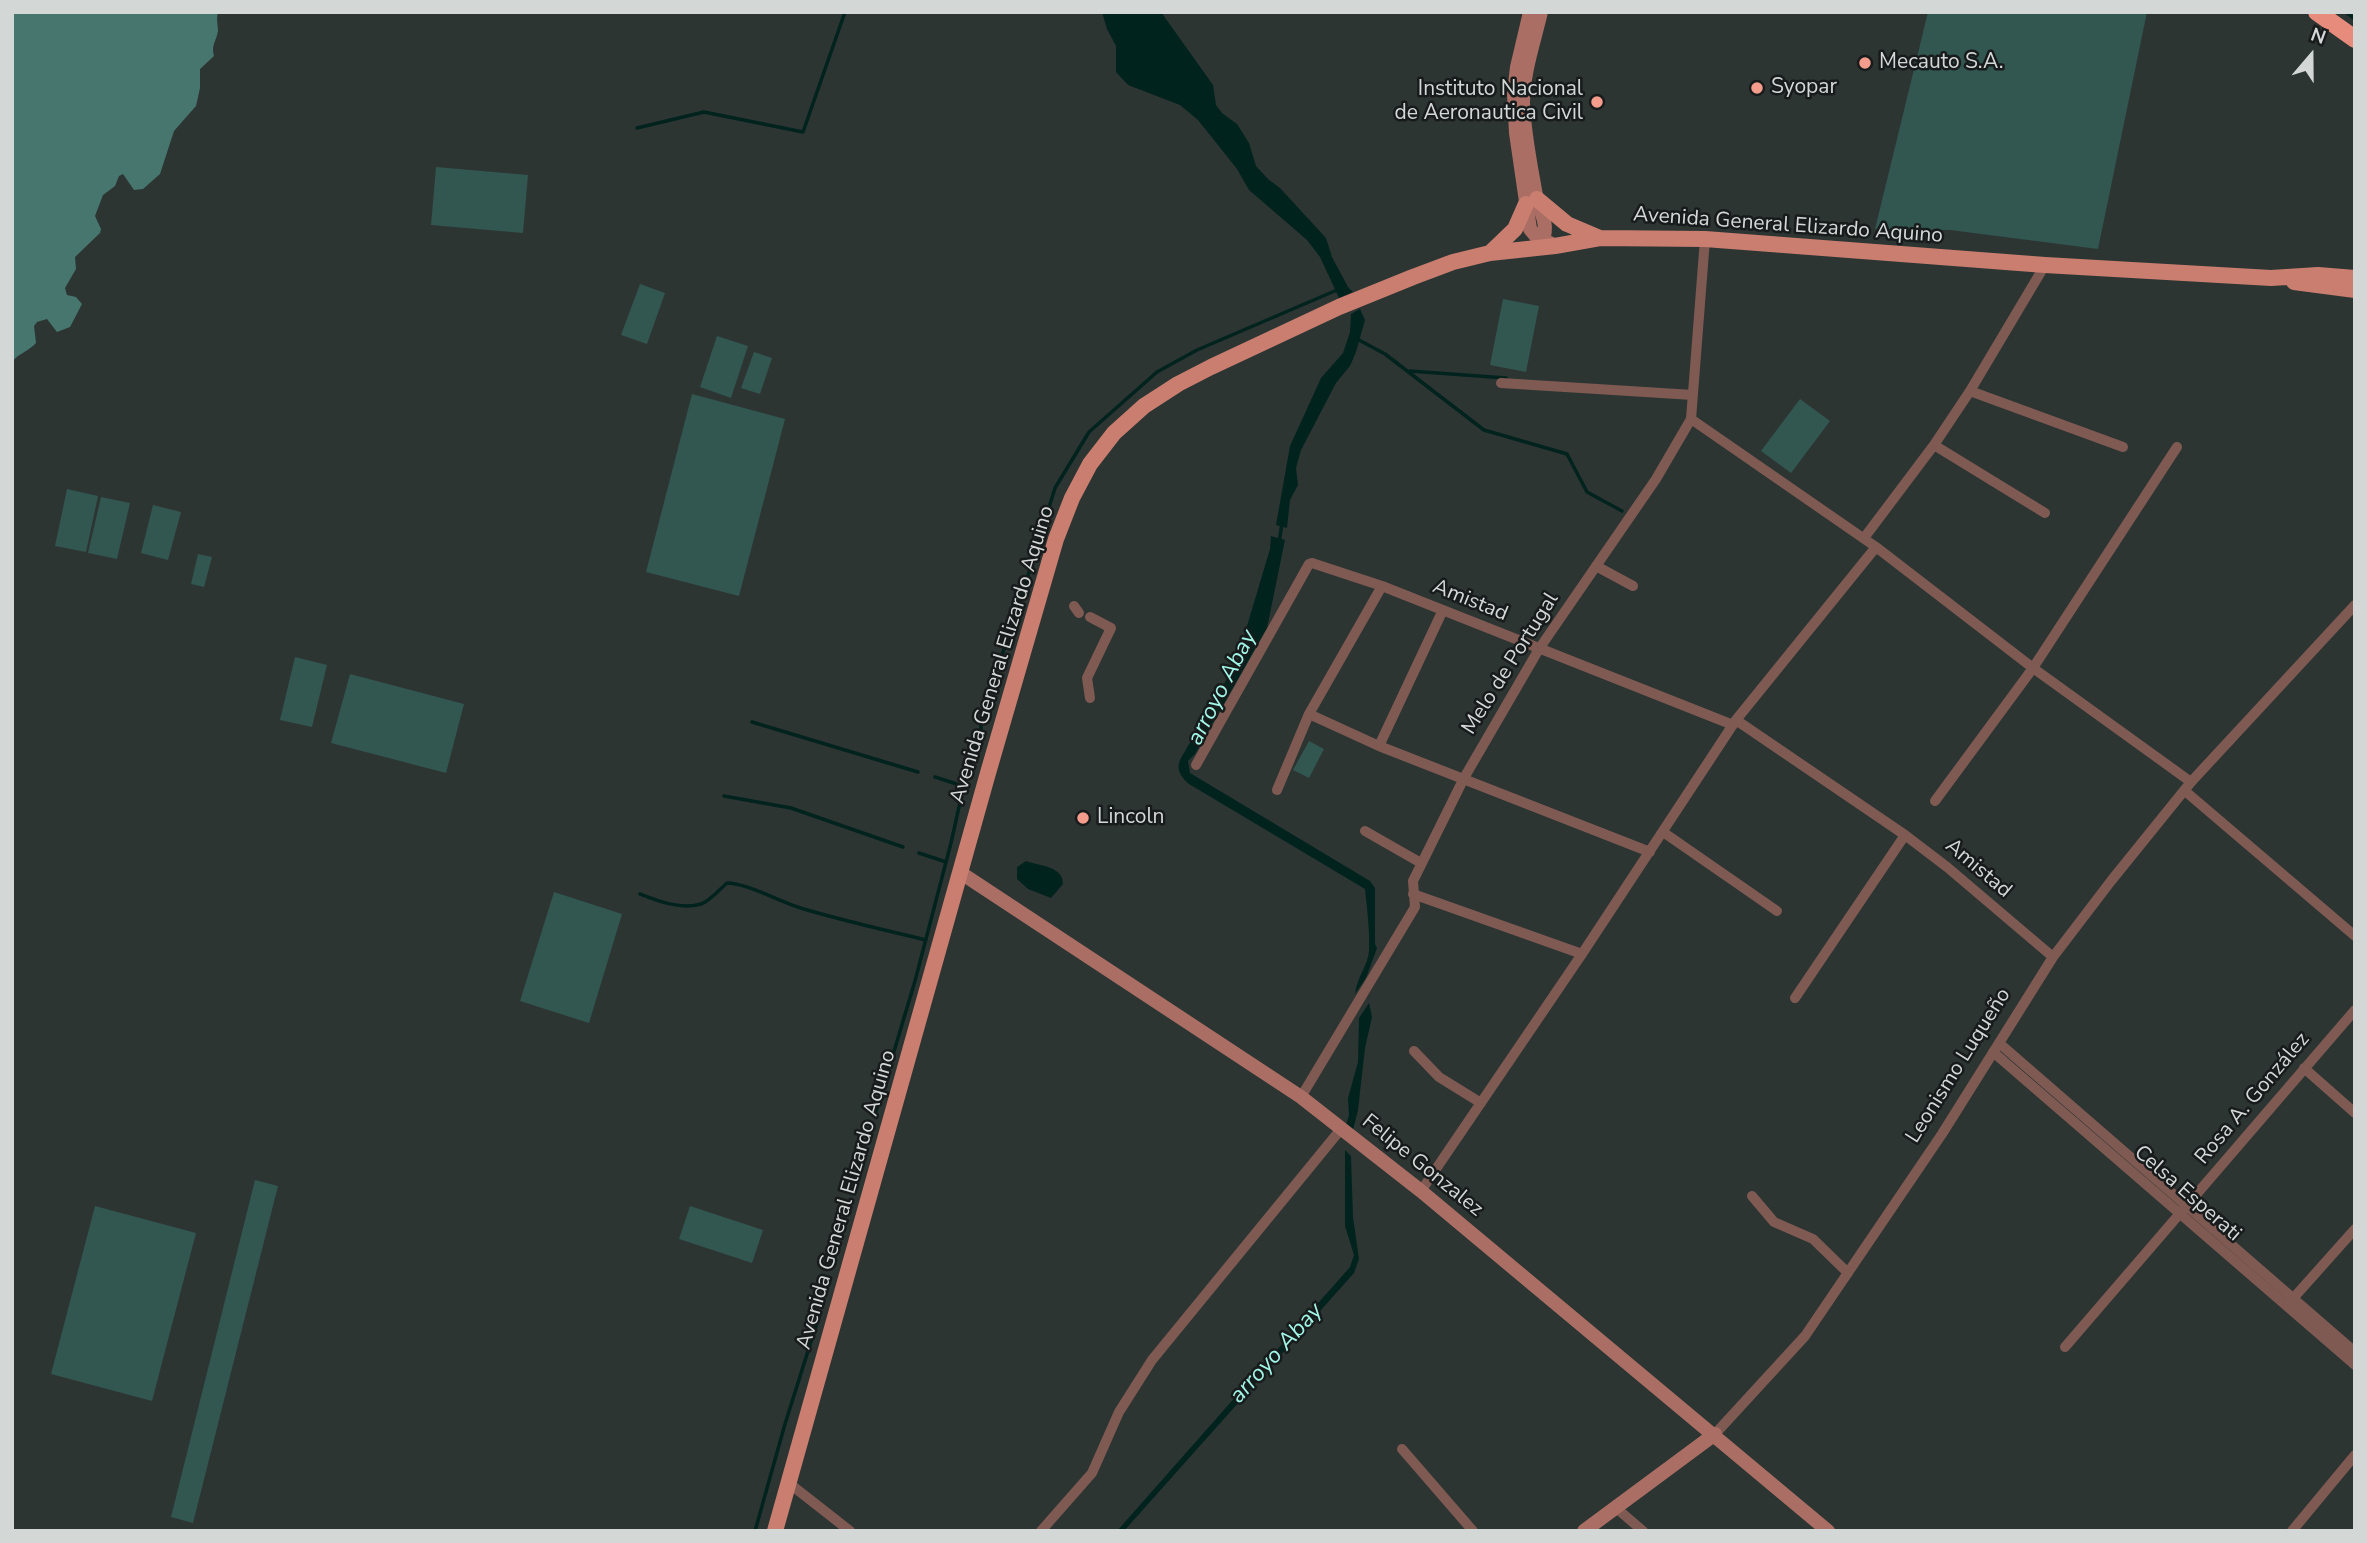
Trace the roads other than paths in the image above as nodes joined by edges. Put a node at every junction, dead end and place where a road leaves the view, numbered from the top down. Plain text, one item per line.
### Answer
1 (1530, 12) edge
2 (1541, 12) edge
3 (2317, 12) edge
4 (2355, 39) edge
5 (1531, 201) junction
6 (1600, 238) junction
7 (1705, 239) junction
8 (1544, 245) junction
9 (1490, 253) junction
10 (2045, 265) junction
11 (2271, 278) junction
12 (2355, 278) edge
13 (2355, 290) edge
14 (1501, 383) dead end
15 (1970, 391) junction
16 (1693, 395) junction
17 (1691, 419) junction
18 (1934, 445) junction
19 (2123, 447) dead end
20 (2177, 447) dead end
21 (2045, 513) dead end
22 (1864, 538) junction
23 (1876, 547) junction
24 (1596, 566) junction
25 (1382, 586) junction
26 (1633, 586) dead end
27 (2355, 605) edge
28 (1442, 612) junction
29 (1087, 614) dead end
30 (1539, 649) junction
31 (2033, 668) junction
32 (1090, 698) dead end
33 (1309, 714) junction
34 (1734, 723) junction
35 (1379, 746) junction
36 (1196, 765) dead end
37 (1464, 778) junction
38 (2188, 786) junction
39 (1277, 790) dead end
40 (1935, 801) dead end
41 (1365, 831) dead end
42 (1662, 832) junction
43 (1905, 835) junction
44 (1650, 852) junction
45 (1422, 863) junction
46 (961, 873) junction
47 (1413, 894) junction
48 (1777, 911) dead end
49 (2355, 936) edge
50 (1582, 954) junction
51 (2053, 957) junction
52 (1795, 998) dead end
53 (2355, 1010) edge
54 (1996, 1048) junction
55 (1414, 1051) dead end
56 (2304, 1068) junction
57 (1301, 1097) junction
58 (1481, 1103) junction
59 (2355, 1113) edge
60 (1341, 1129) junction
61 (1421, 1191) junction
62 (1752, 1196) dead end
63 (2184, 1211) junction
64 (2355, 1229) edge
65 (1848, 1273) junction
66 (2290, 1302) junction
67 (2065, 1347) dead end
68 (2355, 1352) edge
69 (2355, 1365) edge
70 (1715, 1434) junction
71 (1402, 1449) dead end
72 (2355, 1455) edge
73 (790, 1483) junction
74 (1615, 1507) junction
75 (775, 1531) edge
76 (850, 1531) edge
77 (1041, 1531) edge
78 (1473, 1531) edge
79 (1584, 1531) edge
80 (1643, 1531) edge
81 (1828, 1531) edge
82 (2292, 1531) edge

1 - 5 street
2 - 5 street
3 - 4 highway
5 - 6 main road
5 - 8 street
5 - 9 main road
6 - 7 main road, Avenida General Elizardo Aquino
6 - 8 main road, Avenida General Elizardo Aquino
7 - 10 main road, Avenida General Elizardo Aquino
7 - 16 street, Melo de Portugal
8 - 9 main road, Avenida General Elizardo Aquino
9 - 46 main road, Avenida General Elizardo Aquino
10 - 11 main road, Avenida General Elizardo Aquino
10 - 15 street
11 - 12 main road, Avenida General Elizardo Aquino
11 - 13 main road, Avenida General Elizardo Aquino
14 - 16 street
15 - 18 street
15 - 19 street
16 - 17 street, Melo de Portugal
17 - 22 street
17 - 24 street, Melo de Portugal
18 - 21 street
18 - 22 street
20 - 31 street
22 - 23 street
23 - 31 street
23 - 34 street
24 - 26 street
24 - 30 street, Melo de Portugal
25 - 28 street, Amistad
25 - 33 street
25 - 36 street, Amistad
27 - 38 street, Leonismo Luqueño
28 - 30 street, Amistad
28 - 35 street
29 - 32 street
30 - 34 street, Amistad
30 - 37 street, Melo de Portugal
31 - 38 street
31 - 40 street
33 - 35 street
33 - 39 street
34 - 42 street
34 - 43 street, Amistad
35 - 37 street
37 - 44 street
37 - 45 street, Melo de Portugal
38 - 49 street
38 - 51 street, Leonismo Luqueño
41 - 45 street
42 - 44 street
42 - 48 street
43 - 51 street, Amistad
43 - 52 street
44 - 50 street
45 - 47 street, Melo de Portugal
46 - 57 street, Felipe Gonzalez
46 - 73 main road, Avenida General Elizardo Aquino
47 - 50 street
47 - 57 street, Melo de Portugal
50 - 58 street
51 - 54 street, Leonismo Luqueño
53 - 56 street, Rosa A. González
54 - 63 street, Celsa Esperati
54 - 65 street, Leonismo Luqueño
55 - 58 street
56 - 59 street
56 - 63 street, Rosa A. González
57 - 60 street, Felipe Gonzalez
58 - 61 street
60 - 61 street, Felipe Gonzalez
60 - 77 street
61 - 70 street, Felipe Gonzalez
62 - 65 street
63 - 66 street, Celsa Esperati
63 - 67 street, Rosa A. González
64 - 66 street
65 - 70 street, Leonismo Luqueño
66 - 68 street, Celsa Esperati
66 - 69 street, Celsa Esperati
70 - 74 street, Leonismo Luqueño
70 - 81 street, Felipe Gonzalez
71 - 78 street
72 - 82 street
73 - 75 main road, Avenida General Elizardo Aquino
73 - 76 street
74 - 79 street, Leonismo Luqueño
74 - 80 street

